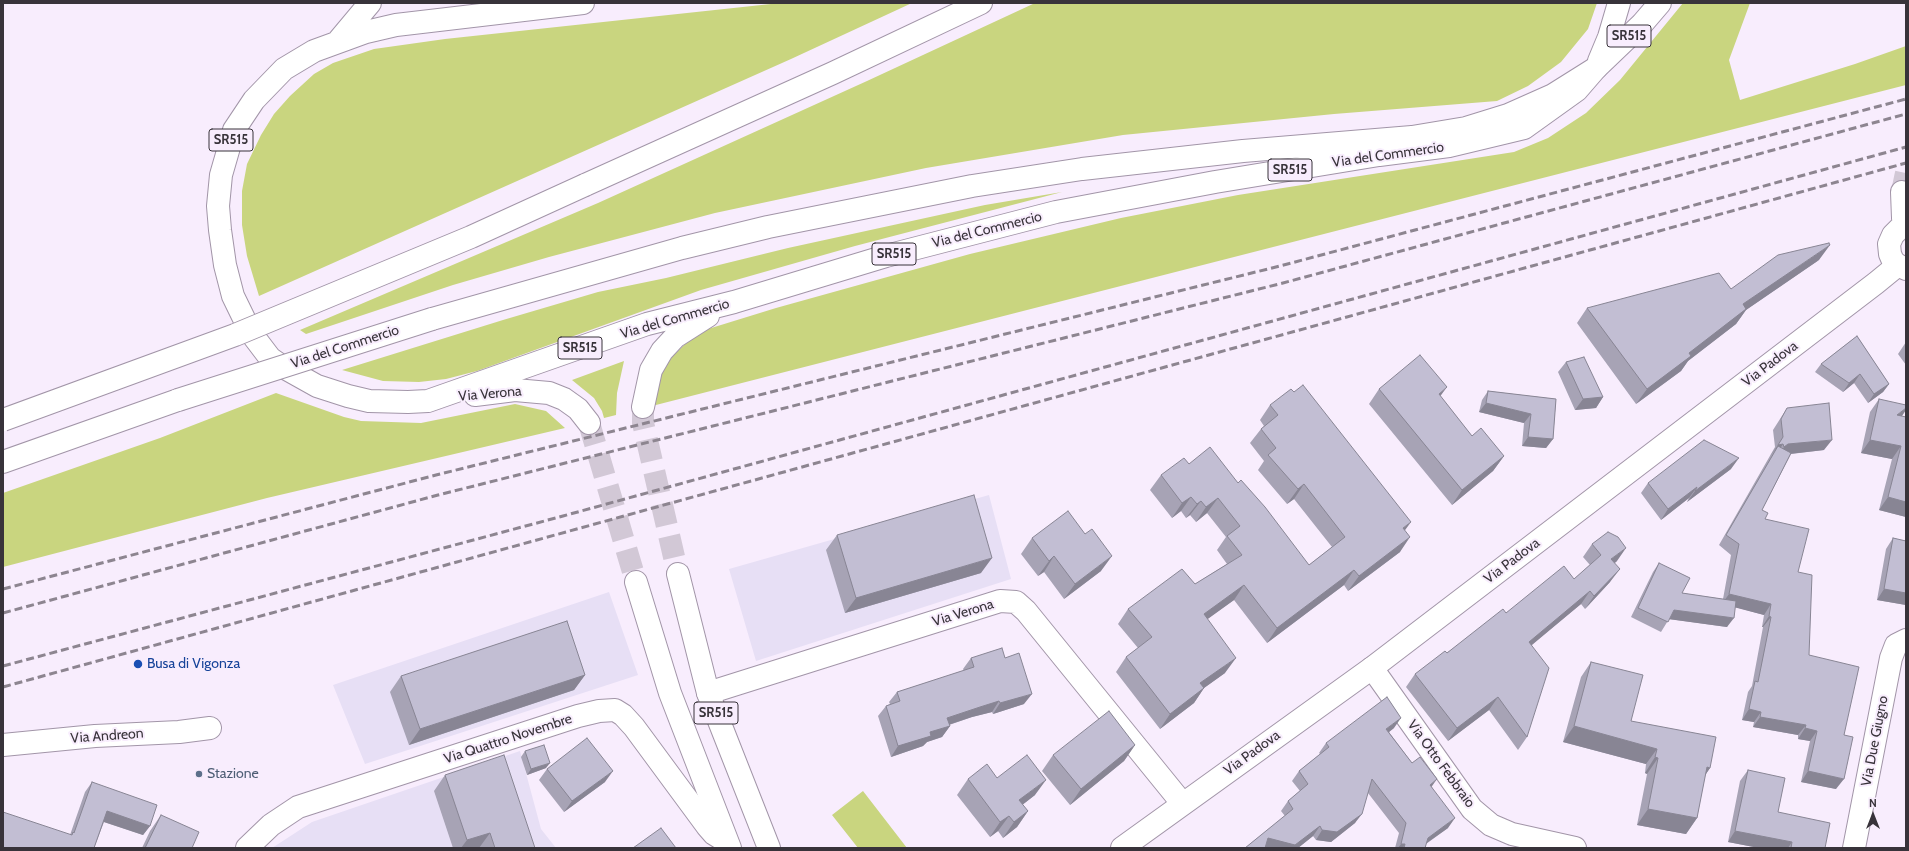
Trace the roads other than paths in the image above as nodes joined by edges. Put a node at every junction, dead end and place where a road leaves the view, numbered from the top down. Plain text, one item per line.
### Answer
1 (370, 3) edge
2 (583, 3) edge
3 (981, 3) edge
4 (1619, 3) edge
5 (1660, 3) edge
6 (339, 40) junction
7 (1596, 68) junction
8 (1902, 192) dead end
9 (1905, 227) edge
10 (1902, 267) edge
11 (734, 302) junction
12 (428, 401) junction
13 (643, 407) tunnel mouth
14 (3, 420) edge
15 (588, 423) tunnel mouth
16 (3, 462) edge
17 (678, 574) tunnel mouth
18 (636, 582) tunnel mouth
19 (1906, 640) edge
20 (1372, 668) junction
21 (708, 693) junction
22 (210, 728) dead end
23 (3, 745) edge
24 (1182, 804) junction
25 (728, 845) edge
26 (247, 848) edge
27 (769, 848) edge
28 (1122, 848) edge
29 (1575, 848) edge
30 (1854, 848) edge

1 - 6 main road
2 - 6 main road, Via del Commercio / SR515
3 - 14 main road, bridge
4 - 7 main road, Via del Commercio
5 - 7 main road, Via del Commercio / SR515
6 - 12 main road, Via del Commercio / SR515
7 - 11 main road, Via del Commercio / SR515
7 - 16 main road, Via del Commercio, bridge
8 - 9 main road
9 - 10 main road
10 - 20 main road, Via Padova
11 - 12 main road, Via del Commercio / SR515
11 - 13 main road, SR515
12 - 15 main road, Via Verona / SR515
17 - 21 main road, SR515
18 - 25 main road, SR515
19 - 30 main road, Via Due Giugno
20 - 24 main road, Via Padova
20 - 29 main road, Via Otto Febbraio
21 - 24 main road, Via Verona
21 - 27 main road, SR515
22 - 23 main road, Via Andreon
24 - 28 main road, Via Padova
25 - 26 main road, Via Quattro Novembre

